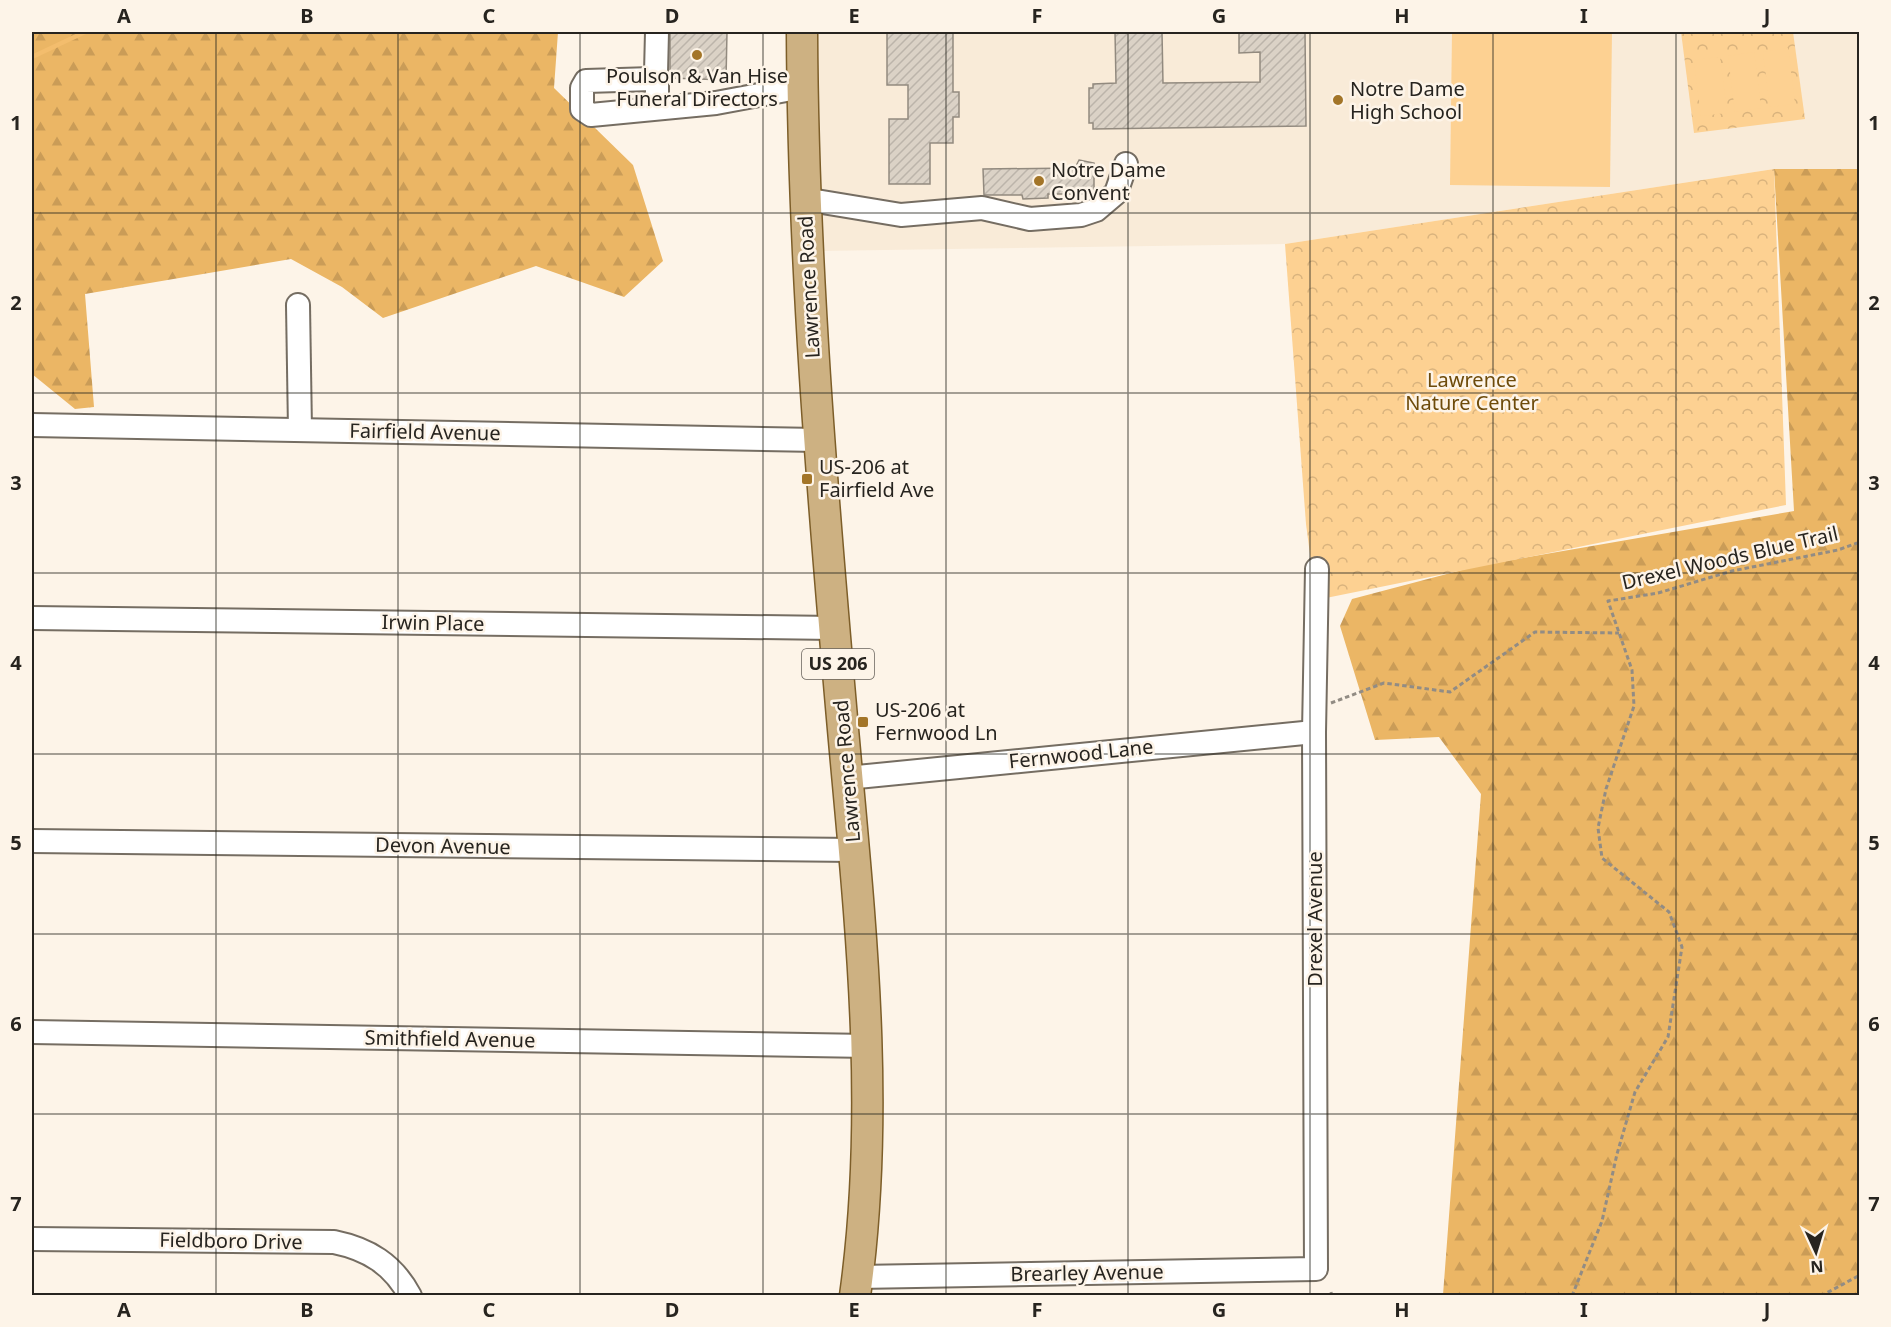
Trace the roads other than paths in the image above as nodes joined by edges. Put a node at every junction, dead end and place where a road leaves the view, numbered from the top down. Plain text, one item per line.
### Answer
1 (657, 32) edge
2 (802, 32) edge
3 (653, 79) junction
4 (802, 87) junction
5 (657, 108) junction
6 (1126, 164) dead end
7 (804, 199) junction
8 (298, 305) dead end
9 (32, 425) edge
10 (300, 430) junction
11 (818, 440) junction
12 (1317, 569) dead end
13 (32, 618) edge
14 (834, 628) junction
15 (1314, 732) junction
16 (848, 778) junction
17 (32, 841) edge
18 (854, 850) junction
19 (32, 1032) edge
20 (869, 1046) junction
21 (32, 1239) edge
22 (1316, 1269) joint
23 (856, 1286) edge
24 (410, 1296) edge

1 - 3 street
2 - 4 main road, Lawrence Road / US 206
3 - 5 street
3 - 5 street
4 - 5 street
4 - 7 main road, Lawrence Road / US 206
6 - 7 street
7 - 11 main road, Lawrence Road / US 206
8 - 10 street
9 - 10 street, Fairfield Avenue
10 - 11 street, Fairfield Avenue
11 - 14 main road, Lawrence Road / US 206
12 - 15 street, Drexel Avenue
13 - 14 street, Irwin Place
14 - 16 main road, Lawrence Road / US 206
15 - 16 street, Fernwood Lane
15 - 22 street, Drexel Avenue
16 - 18 main road, Lawrence Road / US 206
17 - 18 street, Devon Avenue
18 - 20 main road, Lawrence Road / US 206
19 - 20 street, Smithfield Avenue
20 - 23 main road, Lawrence Road / US 206
21 - 24 street, Fieldboro Drive
22 - 23 street, Brearley Avenue

